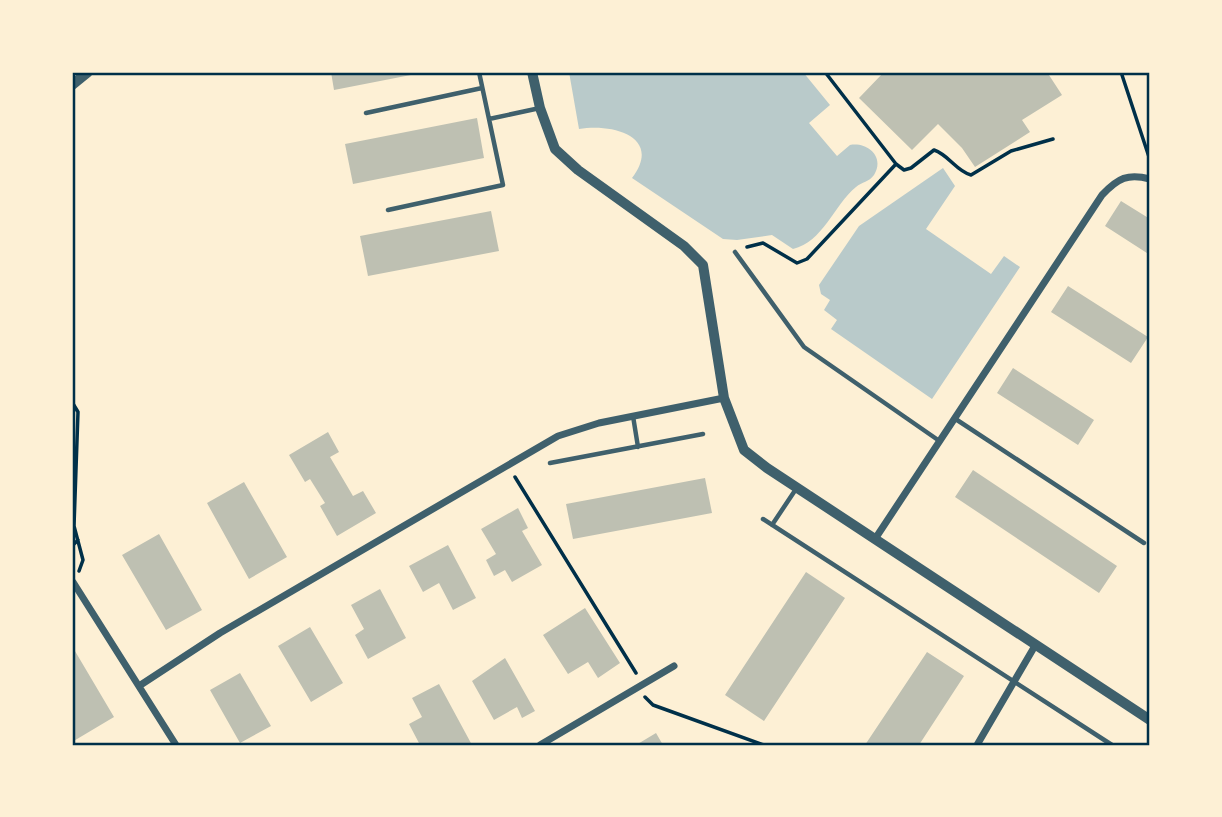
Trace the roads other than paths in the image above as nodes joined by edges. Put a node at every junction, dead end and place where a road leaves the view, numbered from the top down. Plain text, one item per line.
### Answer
1 (88, 72) edge
2 (479, 72) edge
3 (533, 72) edge
4 (72, 85) edge
5 (482, 88) junction
6 (540, 108) junction
7 (366, 113) dead end
8 (489, 119) junction
9 (1150, 179) edge
10 (388, 209) dead end
11 (735, 252) road end
12 (724, 398) junction
13 (633, 415) junction
14 (953, 418) junction
15 (703, 434) dead end
16 (938, 440) junction
17 (638, 447) junction
18 (550, 463) dead end
19 (797, 488) junction
20 (764, 519) dead end
21 (772, 525) junction
22 (874, 539) junction
23 (1144, 542) dead end
24 (74, 582) road end
25 (1036, 644) junction
26 (674, 666) dead end
27 (1014, 683) junction
28 (139, 686) junction
29 (1150, 720) edge
30 (176, 745) edge
31 (540, 745) edge
32 (977, 745) edge
33 (1112, 745) edge

1 - 4 street
2 - 5 lane
3 - 6 street
5 - 7 lane
5 - 8 lane
6 - 8 lane
6 - 12 street
8 - 10 lane
9 - 14 street
11 - 16 lane
12 - 13 street
12 - 19 street
13 - 17 lane
13 - 28 street
14 - 16 street
14 - 23 lane
15 - 17 lane
16 - 22 street
17 - 18 lane
19 - 21 lane
19 - 22 street
20 - 21 lane
21 - 27 lane
22 - 25 street
24 - 28 street
25 - 27 street
25 - 29 street
26 - 31 street
27 - 32 street
27 - 33 lane
28 - 30 street

